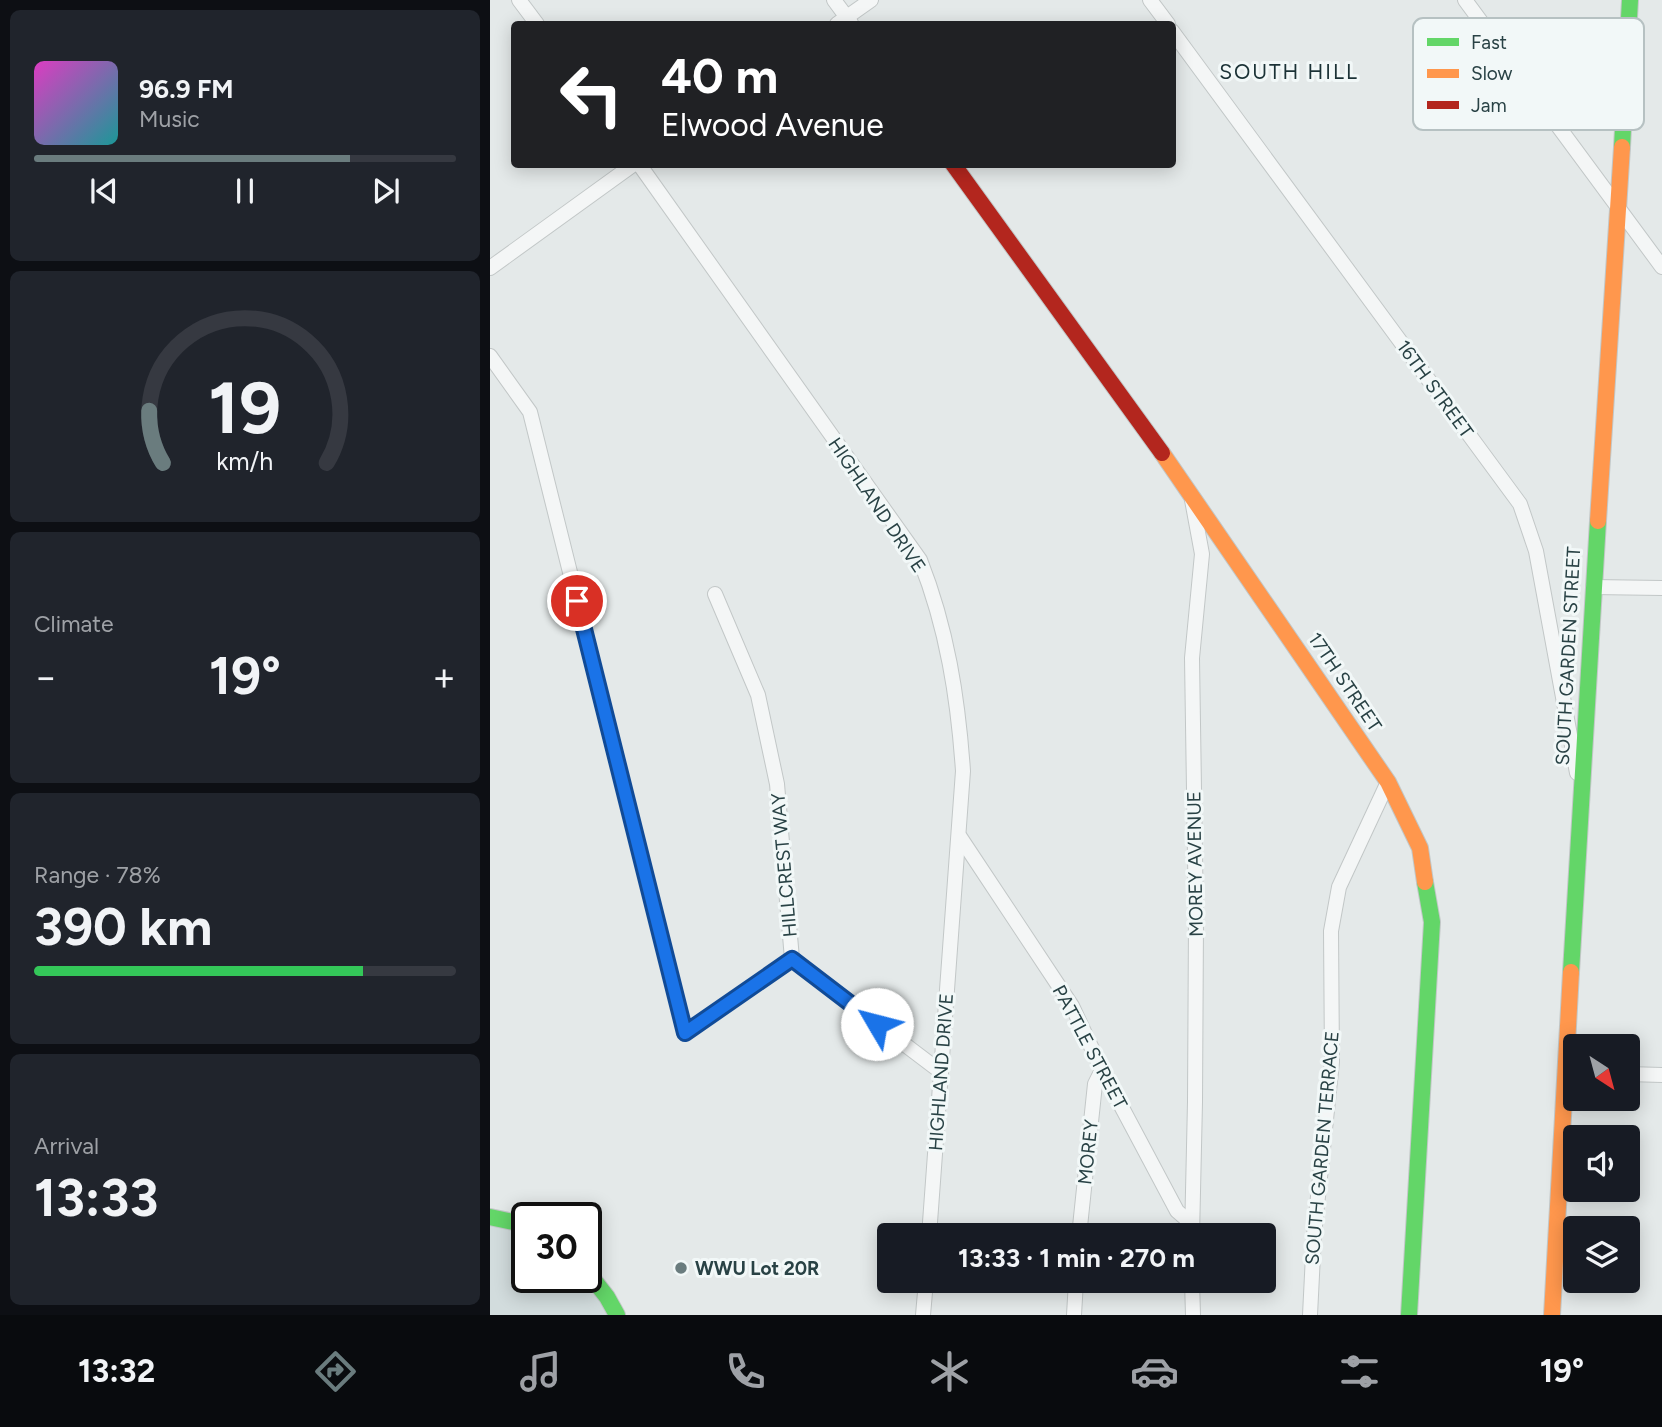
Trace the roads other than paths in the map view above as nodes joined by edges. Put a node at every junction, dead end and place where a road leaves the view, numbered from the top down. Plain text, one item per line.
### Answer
1 (519, 0) edge
2 (834, 0) edge
3 (871, 0) edge
4 (1150, 0) edge
5 (1465, 0) edge
6 (1630, 0) edge
7 (1478, 18) edge
8 (1629, 18) edge
9 (535, 21) edge
10 (844, 21) edge
11 (846, 21) edge
12 (1166, 21) edge
13 (1176, 36) edge
14 (1560, 130) edge
15 (1623, 130) edge
16 (630, 168) edge
17 (639, 168) edge
18 (956, 168) edge
19 (1619, 210) junction
20 (490, 268) edge
21 (1662, 268) edge
22 (490, 356) edge
23 (1192, 495) junction
24 (1592, 587) junction
25 (1662, 588) edge
26 (715, 594) dead end
27 (1388, 782) junction
28 (1581, 799) junction
29 (960, 837) junction
30 (792, 959) junction
31 (1572, 1034) edge
32 (1102, 1070) junction
33 (941, 1072) junction
34 (1640, 1074) edge
35 (1662, 1075) edge
36 (1568, 1111) edge
37 (490, 1217) edge
38 (511, 1222) edge
39 (930, 1223) edge
40 (1080, 1223) edge
41 (1187, 1223) edge
42 (1192, 1223) edge
43 (602, 1293) edge
44 (925, 1293) edge
45 (1075, 1293) edge
46 (1192, 1293) edge
47 (617, 1315) edge
48 (923, 1315) edge
49 (1074, 1315) edge
50 (1193, 1315) edge
51 (1310, 1315) edge
52 (1409, 1315) edge
53 (1552, 1315) edge

1 - 9 street
2 - 10 street
3 - 11 street
4 - 12 street
5 - 7 street
6 - 8 street, SOUTH GARDEN STREET
13 - 28 street, 16TH STREET
14 - 19 street
15 - 19 street, SOUTH GARDEN STREET
16 - 20 street
17 - 29 street, HIGHLAND DRIVE
18 - 23 street, 17TH STREET
19 - 21 street
19 - 24 street, SOUTH GARDEN STREET
22 - 30 street
23 - 27 street, 17TH STREET
23 - 42 street, MOREY AVENUE
24 - 25 street
24 - 28 street, SOUTH GARDEN STREET
26 - 30 street, HILLCREST WAY
27 - 51 street, SOUTH GARDEN TERRACE
27 - 52 street, 17TH STREET
28 - 31 street, SOUTH GARDEN STREET
29 - 32 street, PATTLE STREET
29 - 33 street, HIGHLAND DRIVE
30 - 33 street, HILLCREST WAY
32 - 40 street, MOREY
32 - 41 street, PATTLE STREET
33 - 39 street, HIGHLAND DRIVE
34 - 35 street
36 - 53 street, SOUTH GARDEN STREET
37 - 38 street
43 - 47 street
44 - 48 street
45 - 49 street
46 - 50 street

